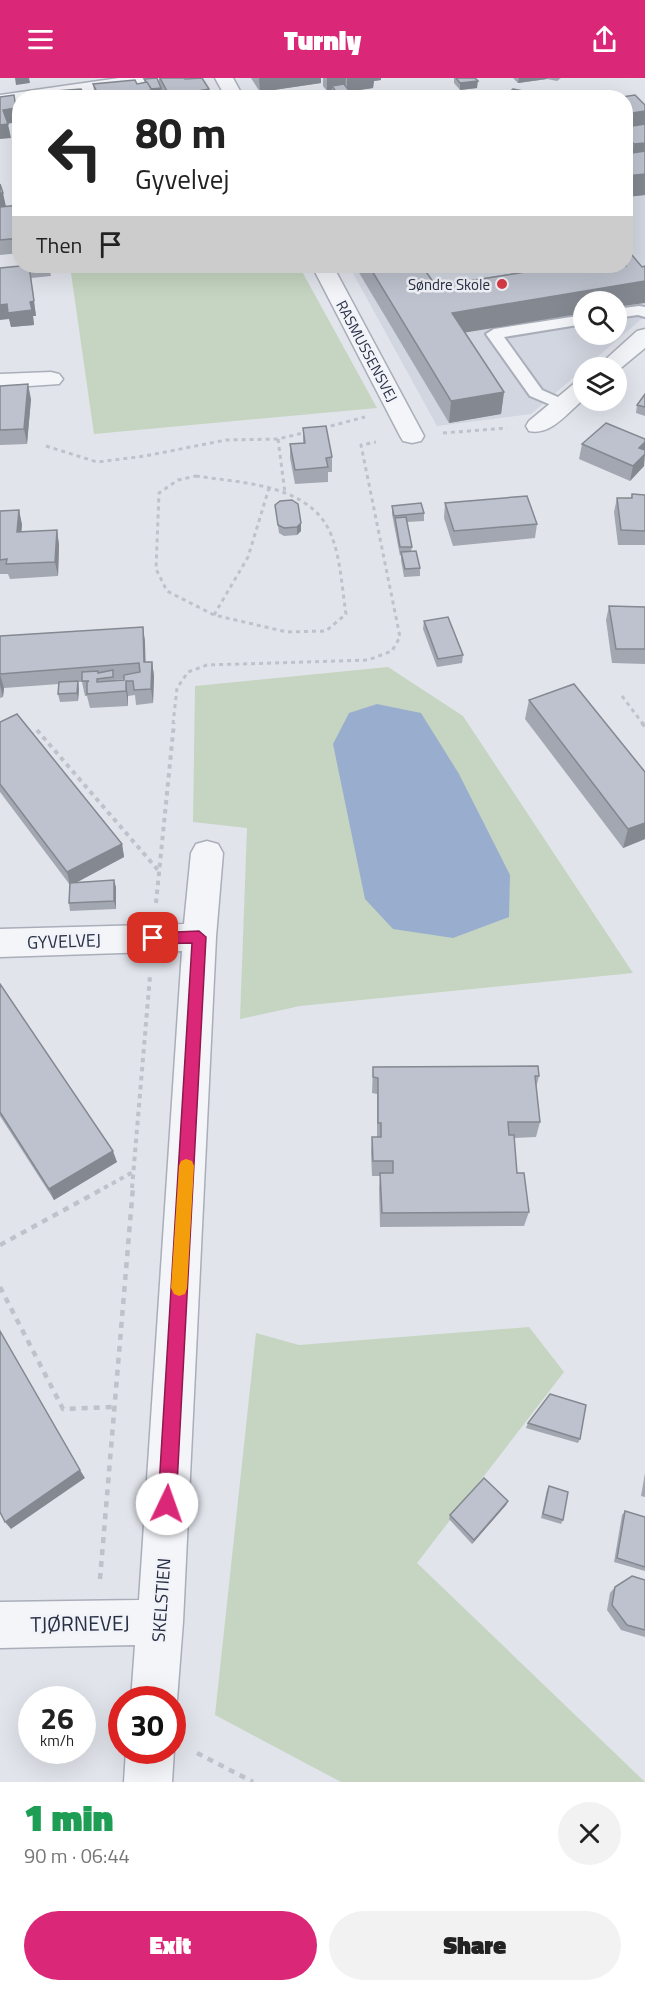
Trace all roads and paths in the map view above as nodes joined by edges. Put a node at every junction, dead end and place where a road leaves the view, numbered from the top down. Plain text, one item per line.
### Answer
1 (157, 78) edge
2 (71, 90) edge
3 (326, 273) edge
4 (627, 312) edge
5 (645, 312) edge
6 (573, 321) edge
7 (645, 336) edge
8 (620, 357) edge
9 (51, 379) dead end
10 (0, 381) edge
11 (573, 396) edge
12 (563, 405) junction
13 (398, 409) junction
14 (538, 426) joint
15 (321, 428) edge
16 (310, 431) edge
17 (412, 436) junction
18 (278, 439) junction
19 (46, 446) dead end
20 (269, 488) junction
21 (285, 493) junction
22 (214, 615) junction
23 (622, 696) dead end
24 (645, 726) edge
25 (37, 730) dead end
26 (207, 853) dead end
27 (159, 871) junction
28 (199, 937) junction
29 (153, 938) junction
30 (0, 944) edge
31 (134, 1172) junction
32 (0, 1245) edge
33 (0, 1287) edge
34 (114, 1407) junction
35 (96, 1622) junction
36 (160, 1622) junction
37 (0, 1625) edge
38 (155, 1686) edge
39 (186, 1756) edge
40 (161, 1764) edge
41 (148, 1782) edge
42 (253, 1782) edge

1 - 2 street
3 - 13 street, RASMUSSENSVEJ
4 - 5 lane
6 - 12 lane
7 - 8 street
9 - 10 street
11 - 12 street
12 - 14 street
13 - 15 path
13 - 17 street, RASMUSSENSVEJ
14 - 17 path
16 - 18 path
17 - 27 path
18 - 19 path
18 - 21 path
20 - 21 path
20 - 22 path
20 - 22 path
21 - 22 path
23 - 24 path
25 - 27 path
26 - 28 street, SKELSTIEN
27 - 29 path
28 - 29 street, GYVELVEJ
28 - 36 street, SKELSTIEN
29 - 30 street, GYVELVEJ
29 - 31 path
31 - 32 path
31 - 34 path
33 - 34 path
34 - 35 path
35 - 36 street, TJØRNEVEJ
35 - 37 street, TJØRNEVEJ
36 - 38 street, SKELSTIEN
39 - 42 path
40 - 41 street

